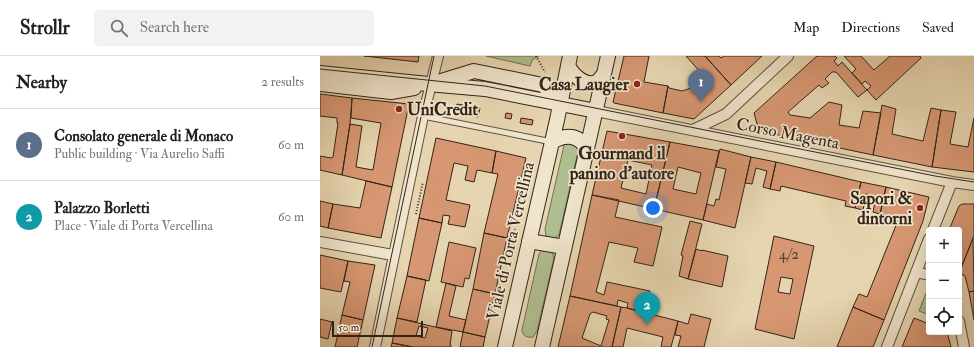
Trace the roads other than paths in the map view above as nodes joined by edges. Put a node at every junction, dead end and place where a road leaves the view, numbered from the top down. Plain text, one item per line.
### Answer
1 (438, 56) edge
2 (608, 56) edge
3 (788, 56) edge
4 (569, 60) edge
5 (320, 73) edge
6 (604, 74) junction
7 (320, 84) edge
8 (431, 85) junction
9 (560, 103) junction
10 (596, 111) junction
11 (423, 116) junction
12 (693, 130) junction
13 (552, 142) junction
14 (587, 150) junction
15 (952, 182) junction
16 (974, 185) edge
17 (934, 227) edge
18 (529, 241) junction
19 (320, 242) edge
20 (926, 247) edge
21 (564, 248) junction
22 (393, 255) junction
23 (916, 272) junction
24 (926, 274) edge
25 (962, 335) edge
26 (375, 347) edge
27 (504, 347) edge
28 (542, 347) edge
29 (887, 347) edge
30 (964, 347) edge

1 - 8 street
2 - 6 main road
3 - 12 street
4 - 6 main road
4 - 9 main road, Viale di Porta Vercellina
5 - 8 main road
6 - 10 main road
7 - 8 main road
8 - 9 main road
8 - 11 street
9 - 10 main road
9 - 13 main road, Viale di Porta Vercellina
10 - 12 street, Corso Magenta
10 - 14 main road
11 - 13 lane
11 - 22 street
12 - 15 street, Corso Magenta
13 - 14 main road
13 - 18 main road, Viale di Porta Vercellina
14 - 21 main road
15 - 16 street, Corso Magenta
15 - 17 street
18 - 21 main road
18 - 27 main road, Viale di Porta Vercellina
19 - 22 street
20 - 23 street
21 - 28 main road
22 - 26 street
23 - 24 street
23 - 29 street
25 - 30 street

